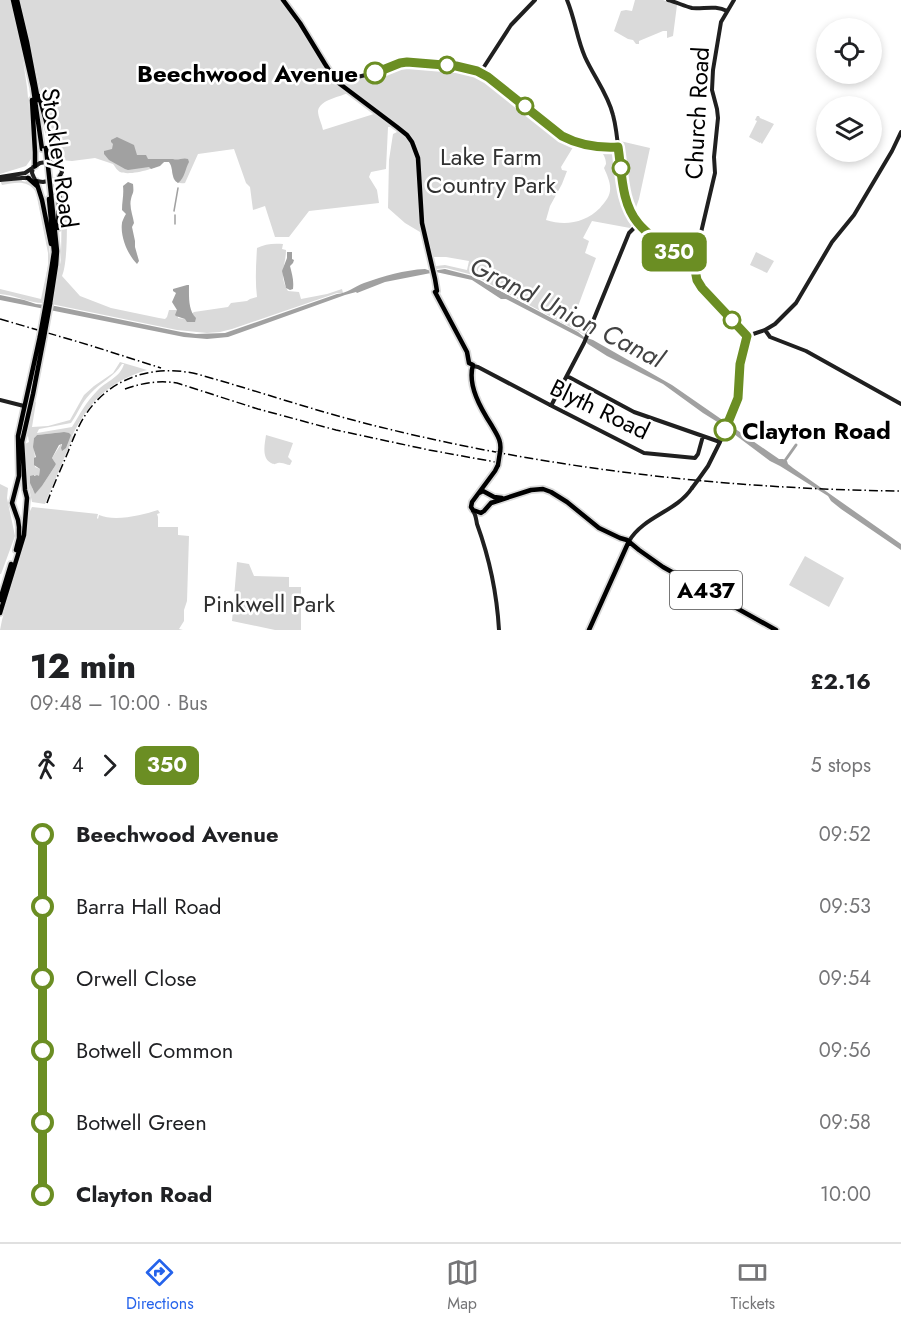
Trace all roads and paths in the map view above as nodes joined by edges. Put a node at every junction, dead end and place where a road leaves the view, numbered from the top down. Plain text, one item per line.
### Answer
1 (15, 0) edge
2 (283, 0) edge
3 (535, 0) edge
4 (567, 0) edge
5 (668, 0) edge
6 (734, 0) edge
7 (727, 11) junction
8 (480, 73) junction
9 (30, 75) junction
10 (339, 83) junction
11 (36, 85) junction
12 (901, 132) edge
13 (618, 147) junction
14 (44, 149) junction
15 (59, 162) junction
16 (34, 166) junction
17 (60, 177) junction
18 (28, 178) junction
19 (0, 179) edge
20 (36, 181) junction
21 (50, 194) junction
22 (42, 200) junction
23 (638, 224) junction
24 (57, 251) junction
25 (694, 265) junction
26 (52, 270) junction
27 (48, 303) junction
28 (765, 330) junction
29 (747, 336) junction
30 (42, 337) junction
31 (469, 367) junction
32 (567, 376) junction
33 (0, 400) edge
34 (901, 404) edge
35 (550, 405) junction
36 (24, 406) junction
37 (703, 436) junction
38 (720, 442) junction
39 (485, 484) junction
40 (479, 493) junction
41 (489, 494) junction
42 (12, 498) junction
43 (27, 498) junction
44 (502, 498) junction
45 (491, 503) junction
46 (14, 508) junction
47 (26, 508) junction
48 (473, 510) junction
49 (481, 513) junction
50 (478, 527) junction
51 (630, 544) junction
52 (0, 600) edge
53 (0, 613) edge
54 (499, 630) edge
55 (589, 630) edge
56 (776, 630) edge

1 - 9 main road, Stockley Road
1 - 11 main road, Stockley Road
2 - 10 main road
3 - 8 street
4 - 13 street
5 - 7 street
6 - 7 street, Church Road
7 - 25 street, Church Road
8 - 10 street
8 - 13 street
9 - 14 main road, Stockley Road
9 - 16 main road
10 - 31 main road
11 - 14 main road, Stockley Road
11 - 15 main road
12 - 28 street
13 - 23 street
14 - 21 main road, Stockley Road, bridge
15 - 16 street
15 - 17 street
16 - 19 street
16 - 20 street
17 - 20 street
17 - 24 main road
18 - 19 street
18 - 20 street
18 - 22 main road
20 - 22 main road
21 - 24 main road, Stockley Road
21 - 26 main road, Stockley Road
22 - 26 main road
23 - 25 street
23 - 32 street
24 - 27 main road, Stockley Road
25 - 29 street
26 - 27 main road, Stockley Road
27 - 30 main road, Stockley Road, bridge
28 - 29 street
28 - 34 street
29 - 38 street
30 - 36 main road, Stockley Road
30 - 43 main road, Stockley Road
31 - 35 street, Blyth Road
31 - 39 main road, bridge
32 - 35 street
32 - 37 street
33 - 36 street
35 - 37 street, Blyth Road
36 - 42 main road, Stockley Road
37 - 38 street
38 - 51 street, bridge
39 - 40 main road
39 - 41 main road
40 - 41 main road
40 - 48 main road
41 - 44 main road, A437
41 - 45 main road
42 - 43 main road
42 - 46 main road, Stockley Road
43 - 47 main road, Stockley Road
44 - 45 main road, A437
44 - 51 main road, A437
45 - 49 main road
46 - 47 main road
46 - 52 main road, Stockley Road
47 - 53 main road, Stockley Road
48 - 49 main road
48 - 50 street
49 - 50 street
50 - 54 street
51 - 55 main road
51 - 56 main road, A437

